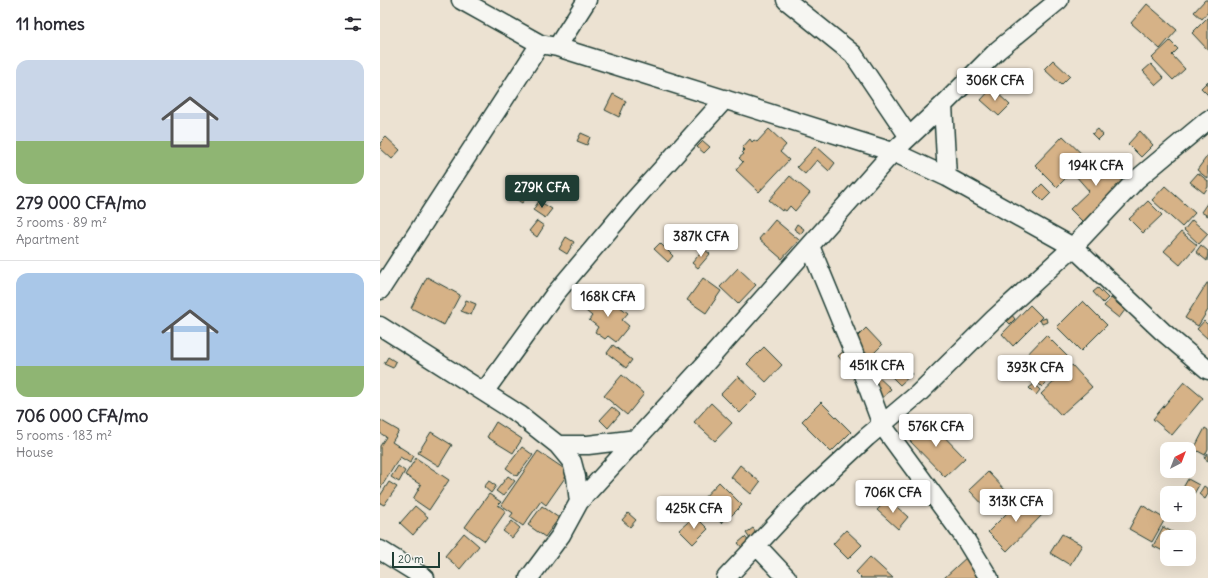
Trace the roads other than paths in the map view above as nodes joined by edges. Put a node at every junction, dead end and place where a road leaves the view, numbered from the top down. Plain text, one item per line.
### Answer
1 (461, 0) edge
2 (587, 0) edge
3 (786, 0) edge
4 (1059, 0) edge
5 (548, 46) junction
6 (725, 100) junction
7 (943, 105) junction
8 (1208, 120) edge
9 (909, 137) junction
10 (893, 152) junction
11 (947, 177) junction
12 (810, 246) junction
13 (1073, 247) junction
14 (380, 290) edge
15 (380, 326) edge
16 (1208, 370) edge
17 (484, 392) junction
18 (882, 425) junction
19 (638, 439) junction
20 (558, 445) junction
21 (579, 502) junction
22 (757, 546) junction
23 (380, 550) edge
24 (425, 578) edge
25 (529, 578) edge
26 (726, 578) edge
27 (786, 578) edge
28 (989, 578) edge

1 - 5 street
2 - 5 street
3 - 9 street
4 - 7 street
5 - 6 street
5 - 14 street
6 - 10 street
6 - 17 street
7 - 9 street
7 - 11 street
8 - 13 street
9 - 10 street
10 - 11 street
10 - 12 street
11 - 13 street
12 - 18 street
12 - 19 street
13 - 16 street
13 - 18 street
15 - 17 street
17 - 20 street
18 - 22 street
18 - 28 street
19 - 20 street
19 - 21 street
20 - 21 street
21 - 25 street
22 - 26 street
22 - 27 street
23 - 24 street

